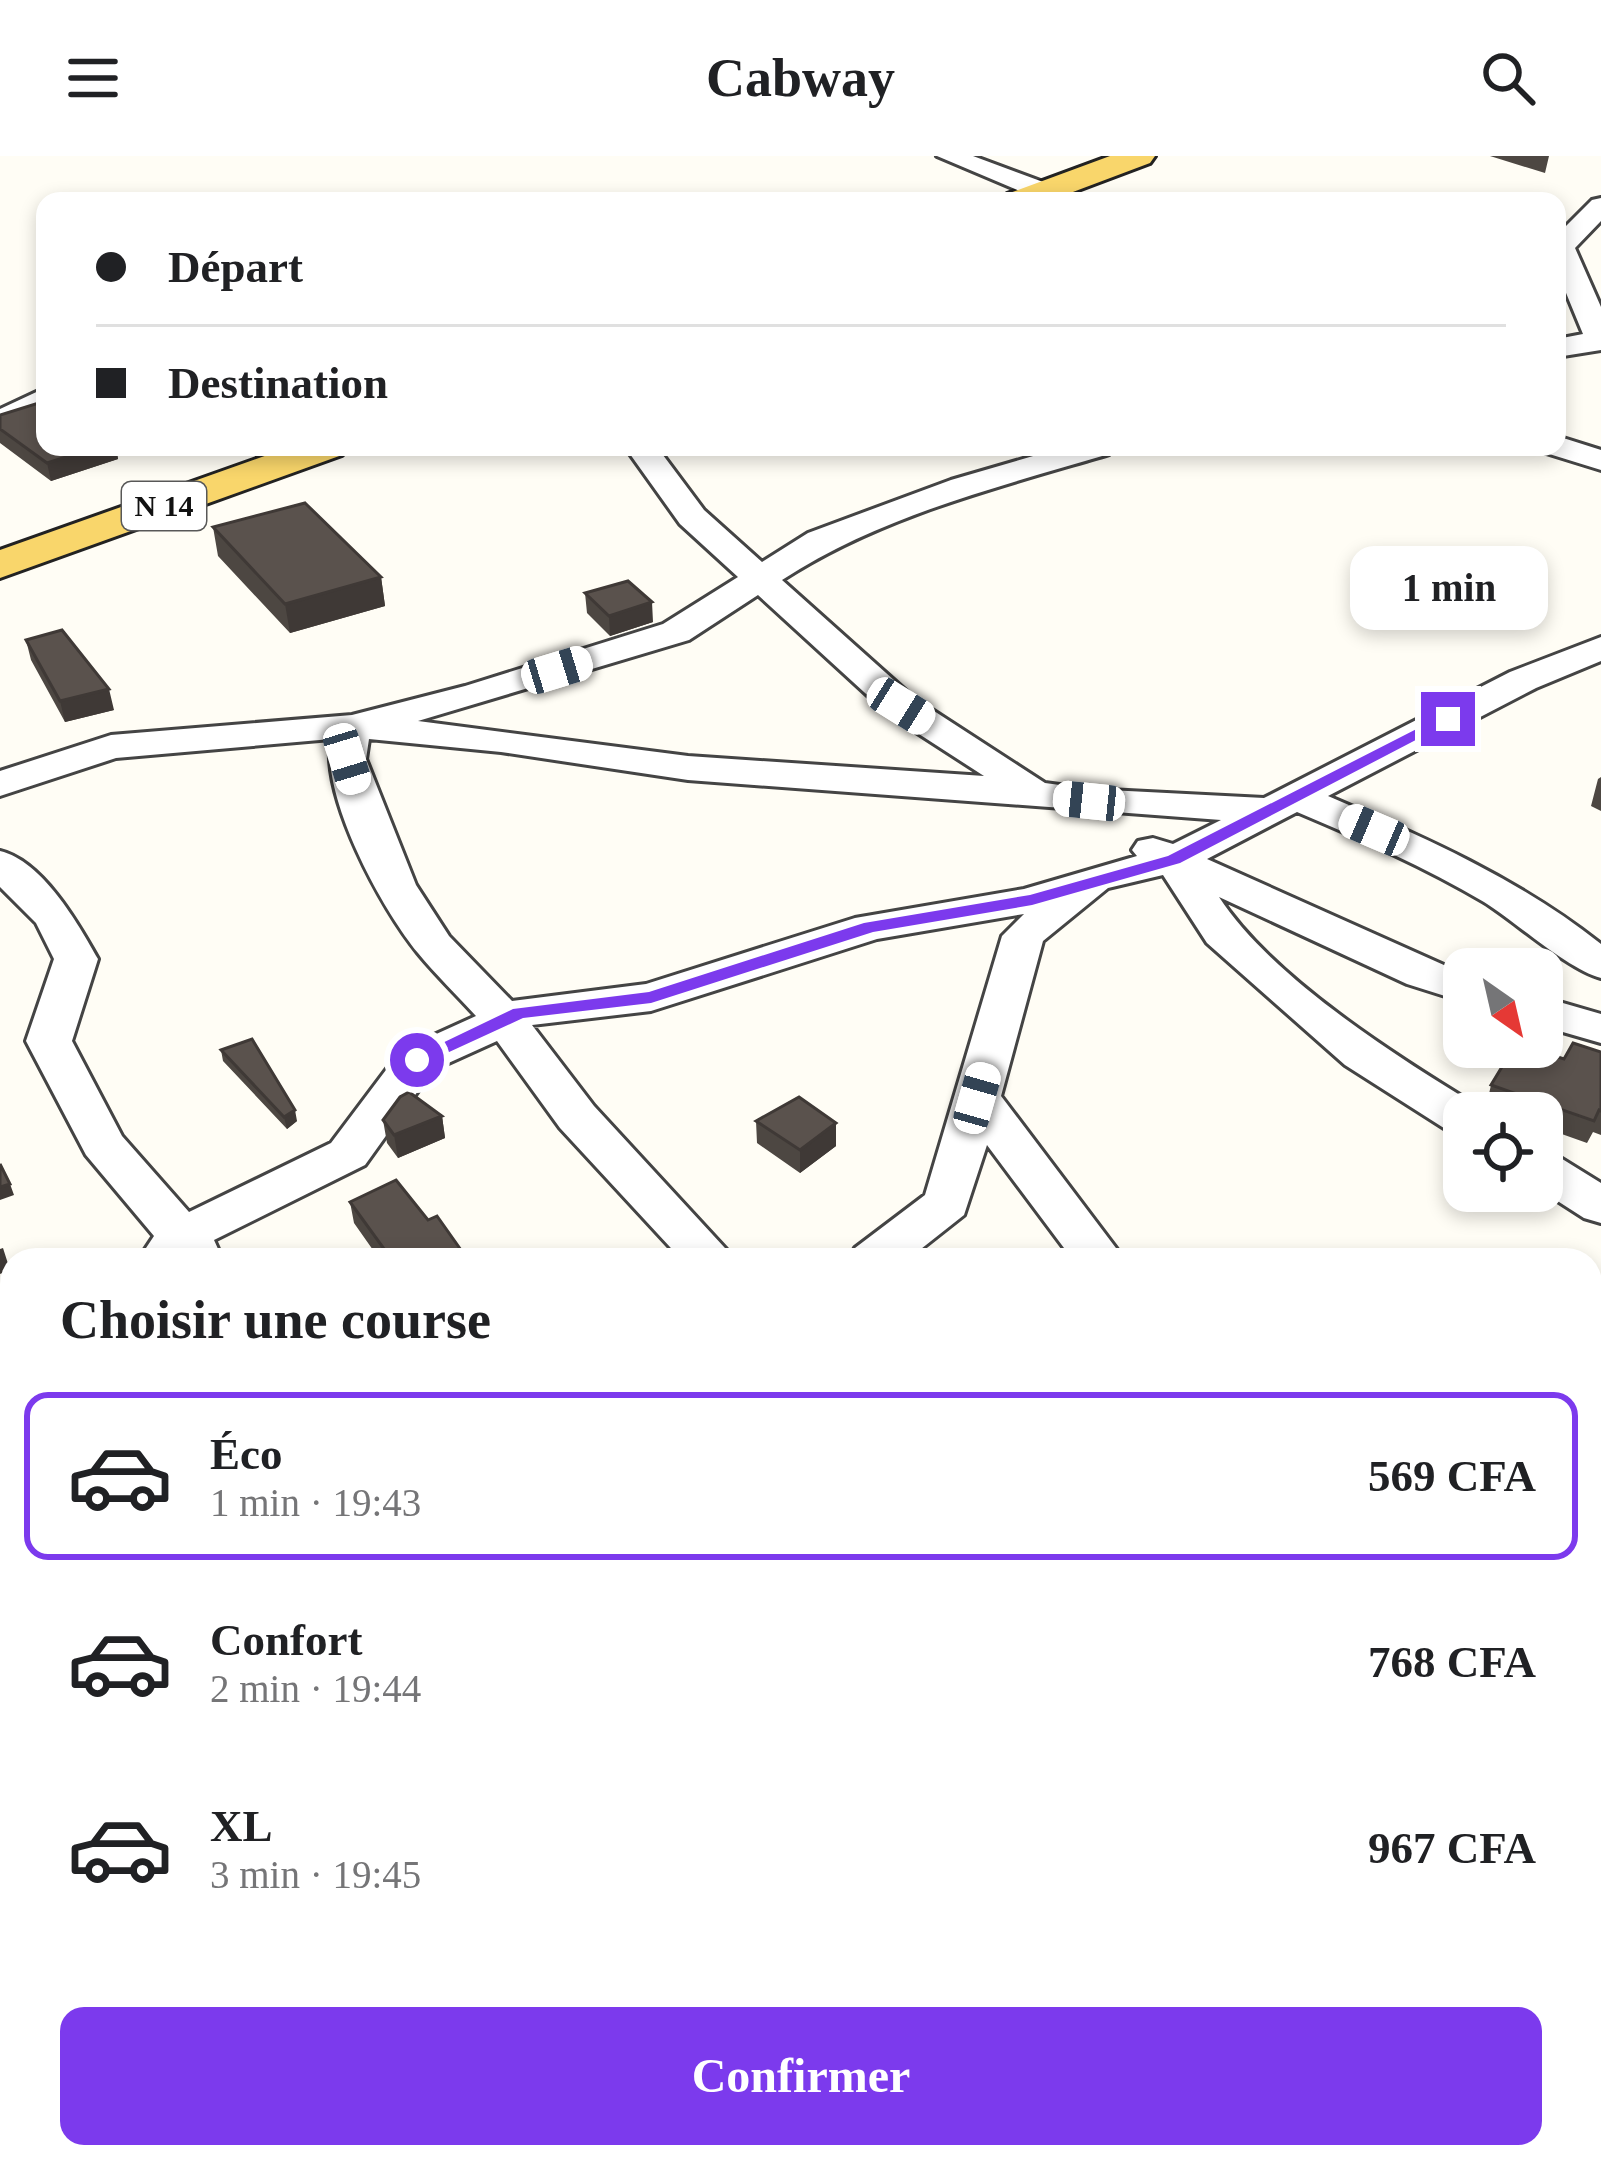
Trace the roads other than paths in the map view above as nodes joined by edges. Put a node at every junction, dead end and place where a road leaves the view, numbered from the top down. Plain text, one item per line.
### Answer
1 (950, 156) edge
2 (1139, 156) edge
3 (1024, 192) edge
4 (1043, 192) edge
5 (1601, 206) edge
6 (1566, 242) edge
7 (1566, 259) edge
8 (1601, 340) edge
9 (1566, 347) edge
10 (36, 402) edge
11 (0, 422) edge
12 (1566, 449) edge
13 (303, 456) edge
14 (648, 456) edge
15 (1068, 456) edge
16 (1601, 460) edge
17 (0, 565) edge
18 (759, 579) junction
19 (1601, 648) edge
20 (352, 725) junction
21 (0, 784) edge
22 (1041, 795) junction
23 (1283, 804) junction
24 (1174, 860) junction
25 (0, 863) edge
26 (1094, 879) junction
27 (1601, 965) edge
28 (1443, 982) edge
29 (1563, 1017) edge
30 (505, 1020) junction
31 (1601, 1029) edge
32 (977, 1098) junction
33 (1443, 1106) edge
34 (1563, 1182) edge
35 (1601, 1206) edge
36 (179, 1248) edge
37 (189, 1248) edge
38 (700, 1248) edge
39 (889, 1248) edge
40 (1091, 1248) edge

1 - 3 street
2 - 4 main road
5 - 6 street
7 - 8 street
8 - 9 street
10 - 11 street
12 - 16 street
13 - 17 main road, N 14
14 - 18 street
15 - 18 street
18 - 20 street
18 - 22 street
19 - 23 street
20 - 21 street
20 - 22 street
20 - 30 street
22 - 23 street
22 - 24 street
23 - 24 street
23 - 27 street
24 - 26 street
24 - 28 street
24 - 33 street
25 - 36 street
26 - 30 street
26 - 32 street
29 - 31 street
30 - 37 street
30 - 38 street
32 - 39 street
32 - 40 street
34 - 35 street

